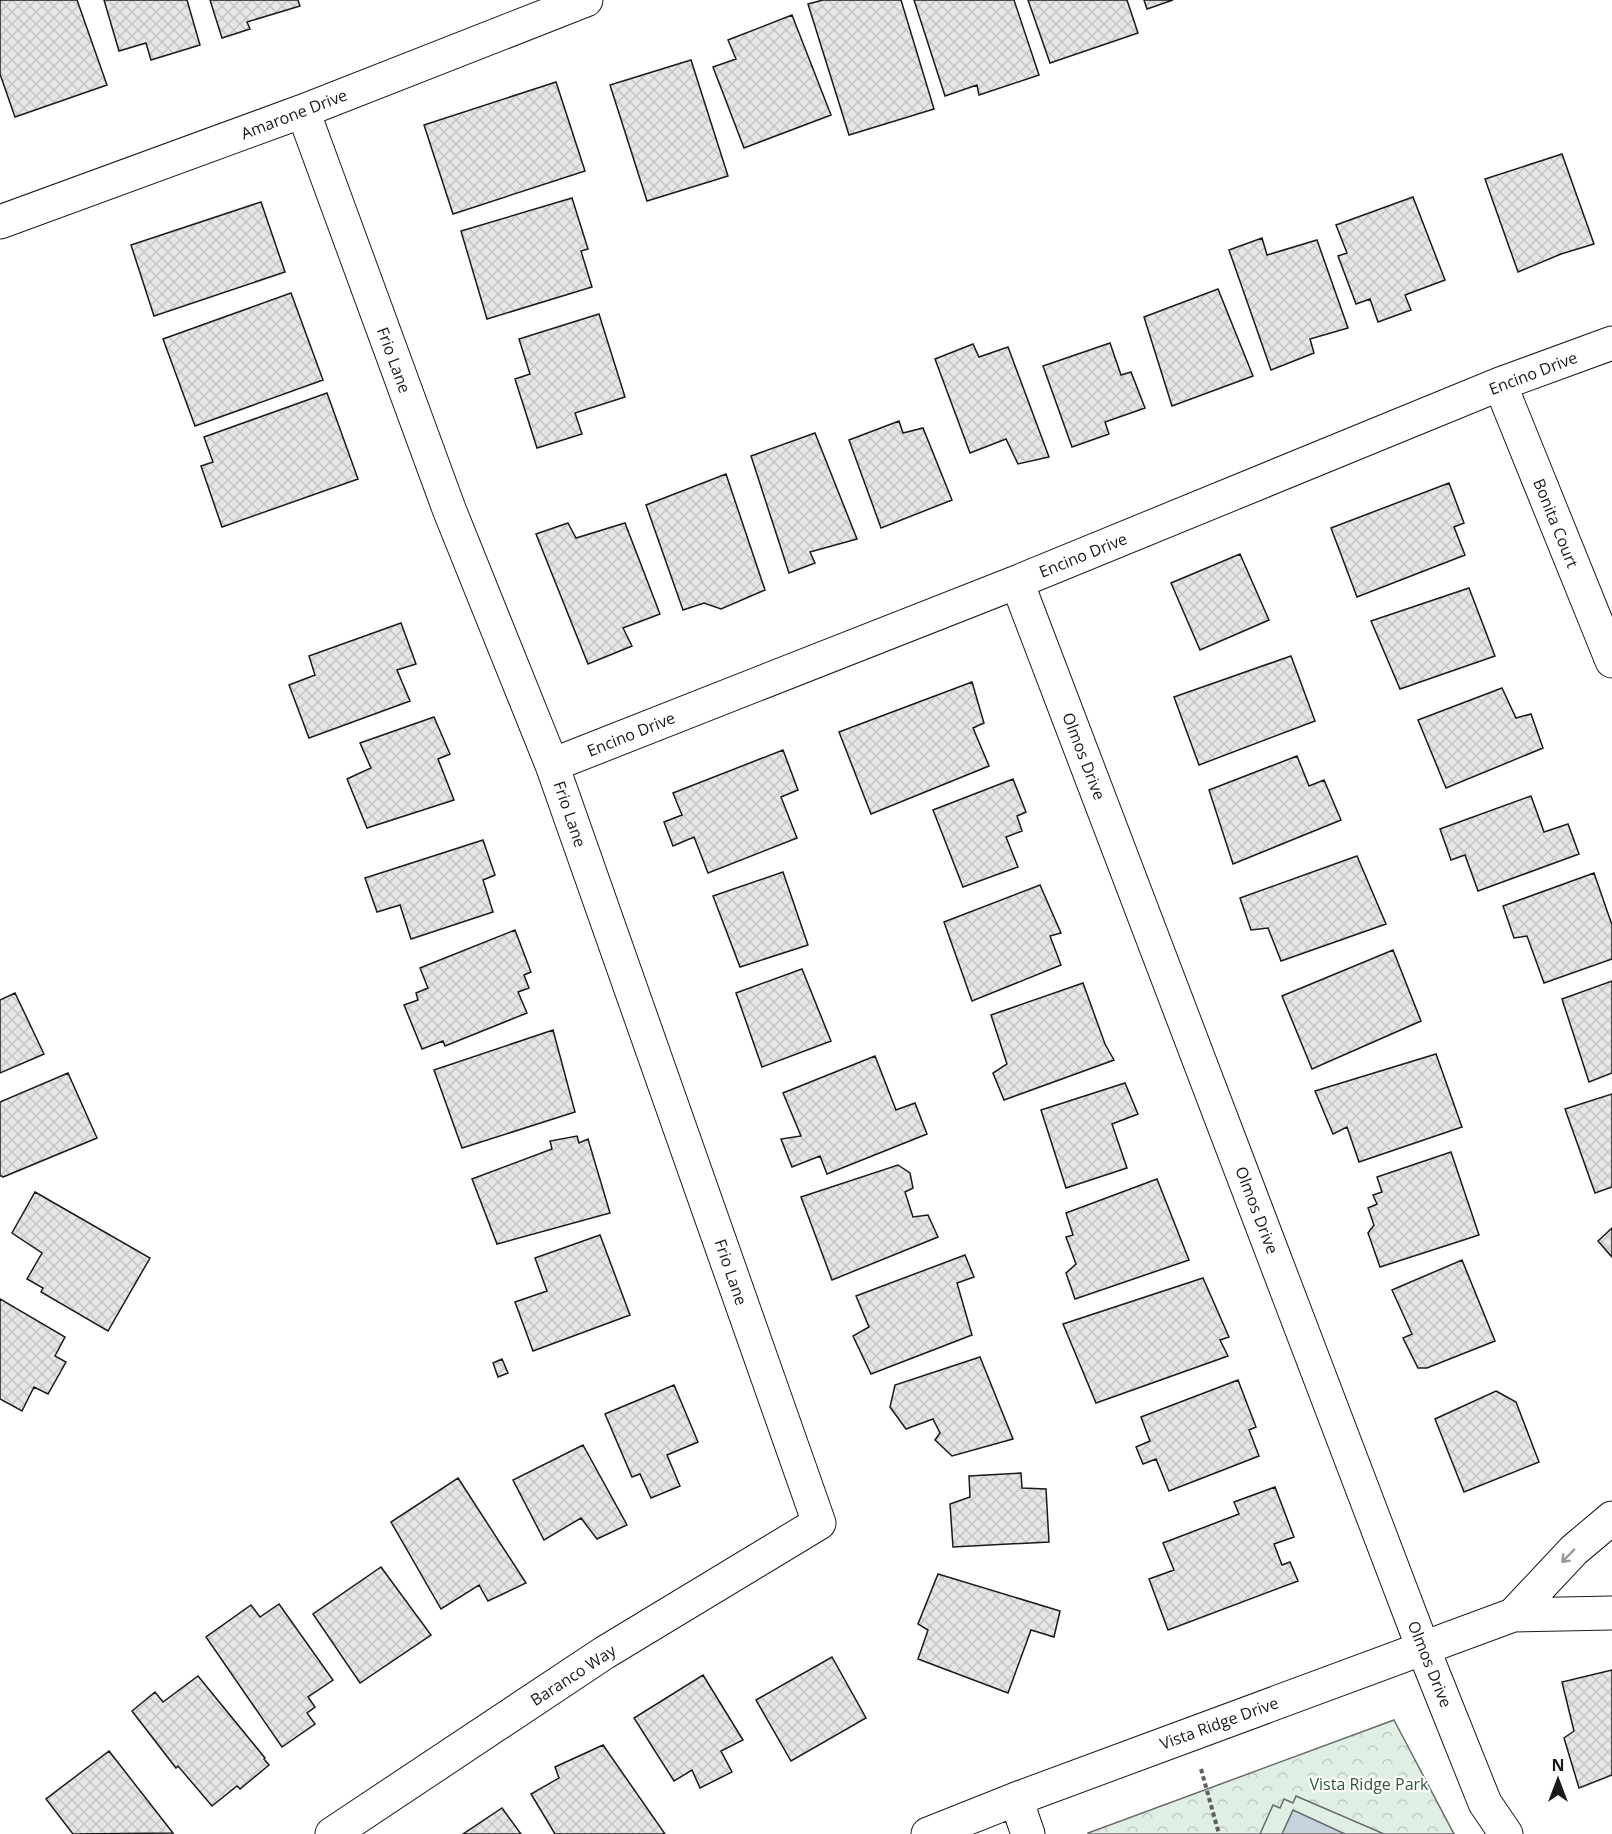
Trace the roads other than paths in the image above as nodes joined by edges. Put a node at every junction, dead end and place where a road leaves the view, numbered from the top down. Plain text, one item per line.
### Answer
1 (586, 0) edge
2 (303, 111) junction
3 (0, 222) edge
4 (1612, 343) edge
5 (1500, 384) junction
6 (1017, 582) junction
7 (1612, 661) edge
8 (552, 765) junction
9 (1612, 1518) edge
10 (819, 1523) joint
11 (1612, 1613) edge
12 (1513, 1615) junction
13 (1423, 1648) junction
14 (1016, 1799) junction
15 (332, 1834) edge
16 (927, 1834) edge
17 (1028, 1834) edge
18 (1506, 1834) edge

1 - 2 street, Amarone Drive
2 - 3 street, Amarone Drive
2 - 8 street, Frio Lane
4 - 5 street, Encino Drive
5 - 6 street, Encino Drive
5 - 7 street, Bonita Court
6 - 8 street, Encino Drive
6 - 13 street, Olmos Drive
8 - 10 street, Frio Lane
9 -> 12 street, Vista Ridge Drive
10 - 15 street, Baranco Way
11 - 12 street, Vista Ridge Drive
12 - 13 street, Vista Ridge Drive
13 - 14 street, Vista Ridge Drive
13 - 18 street, Olmos Drive
14 - 16 street, Vista Ridge Drive
14 - 17 street

